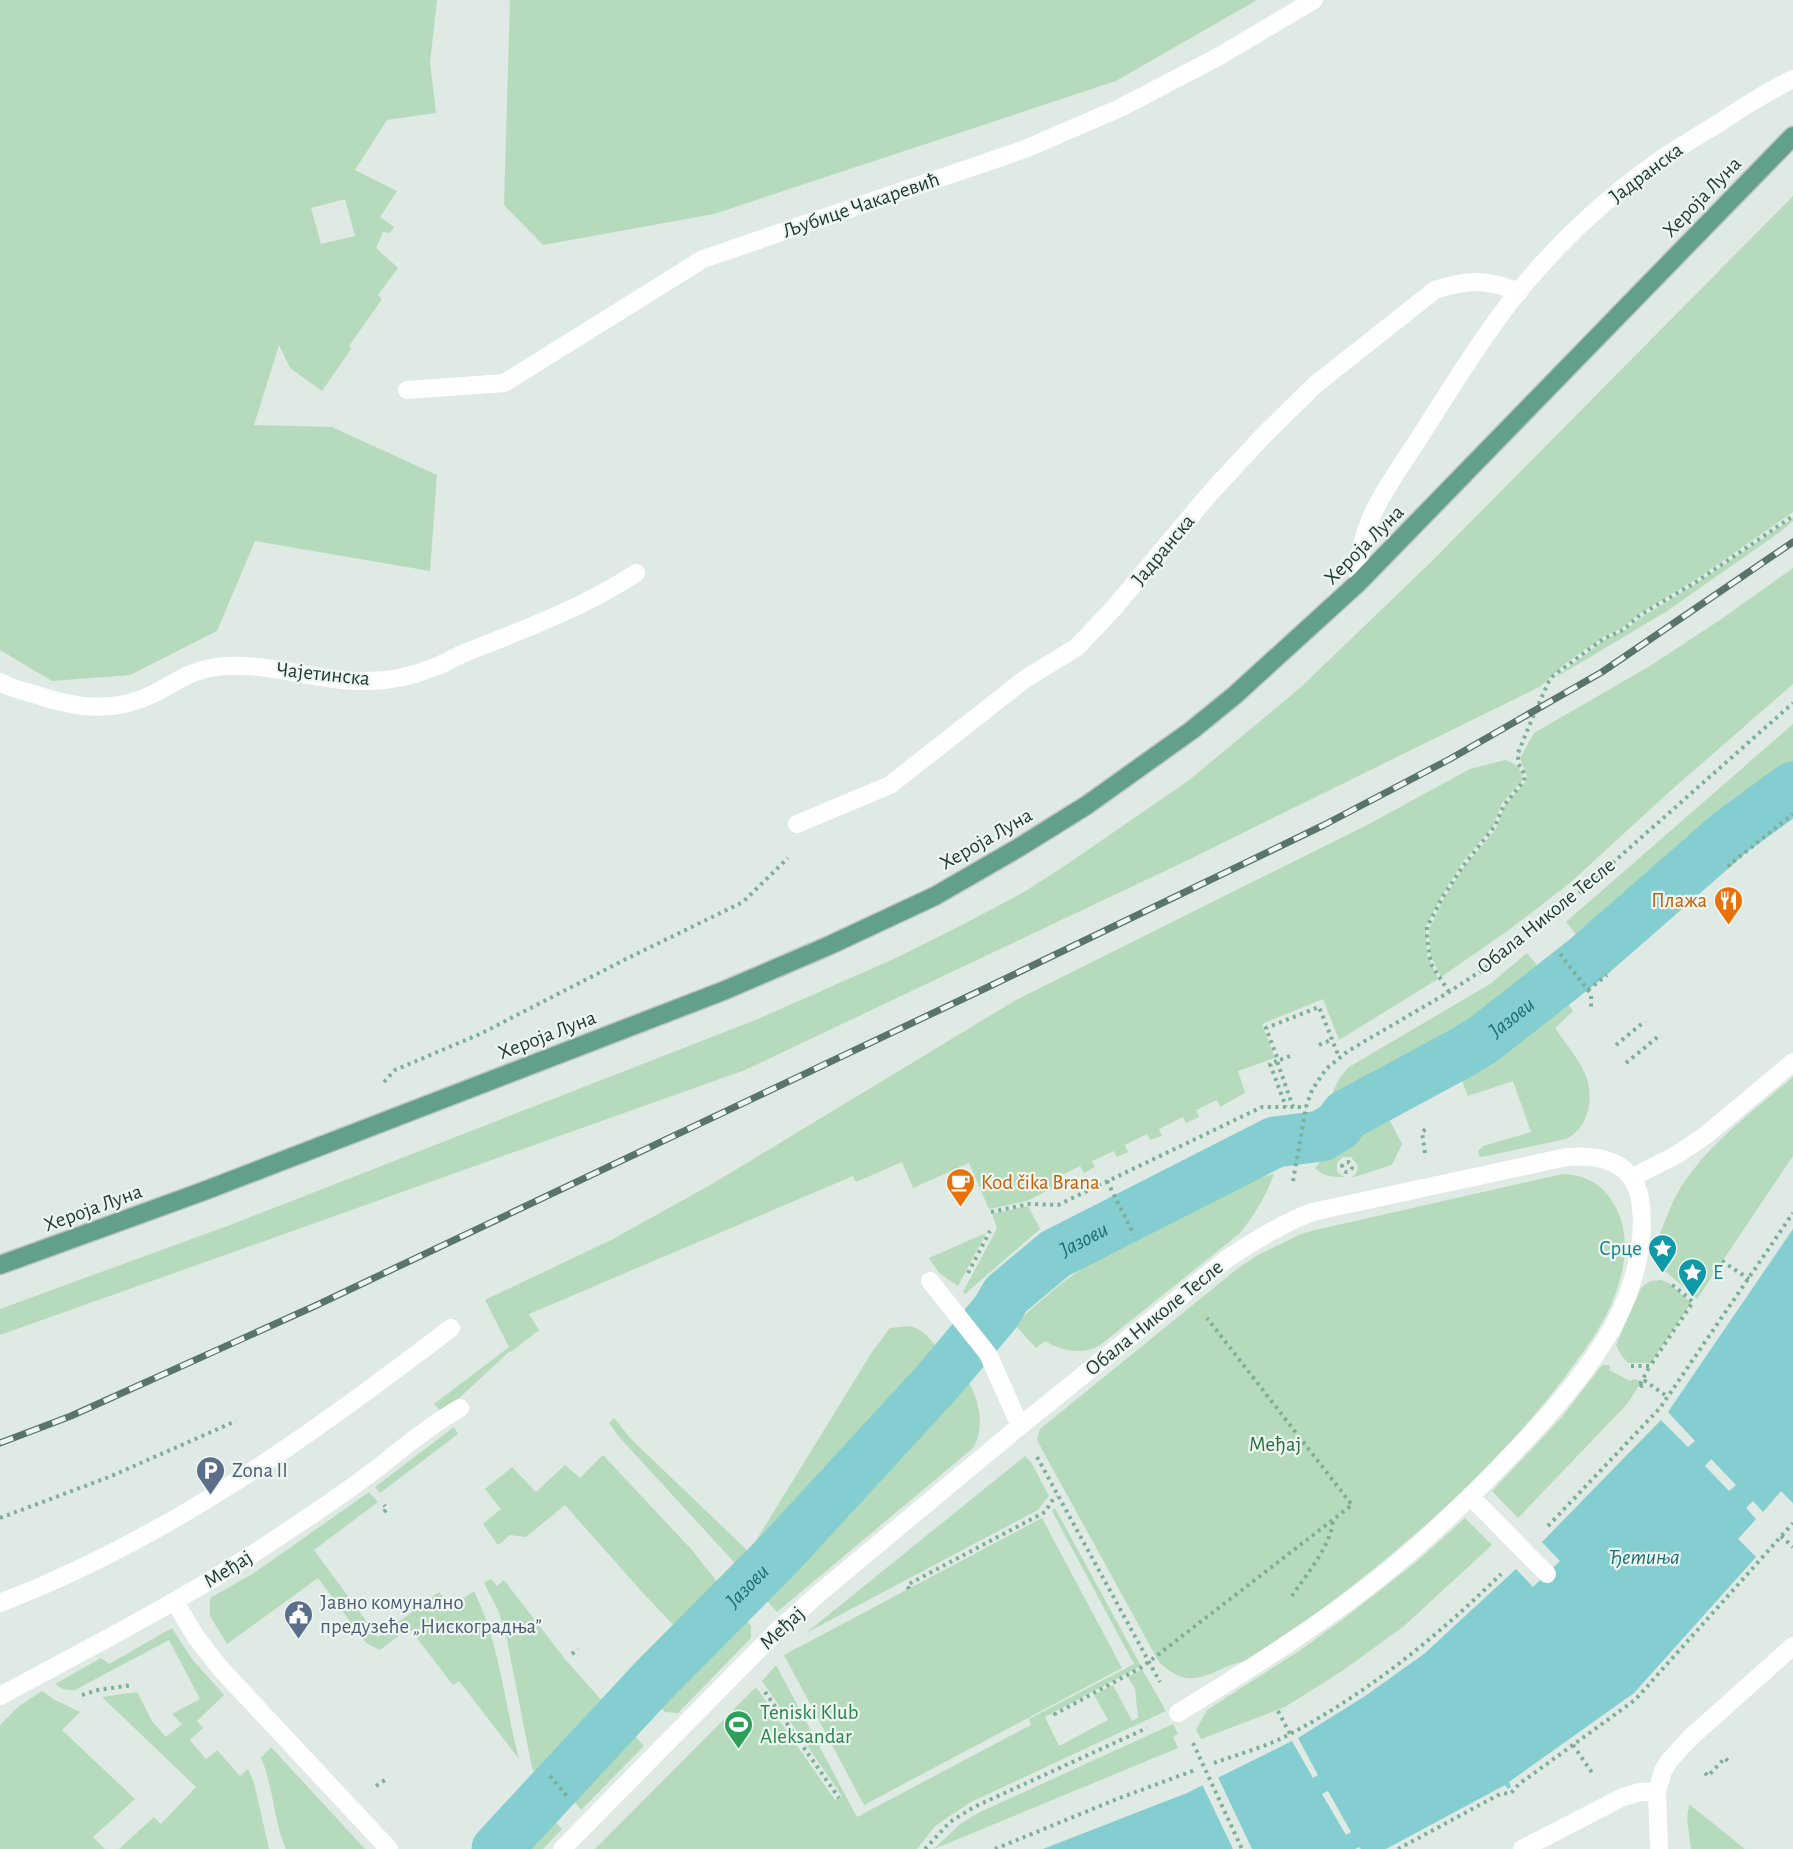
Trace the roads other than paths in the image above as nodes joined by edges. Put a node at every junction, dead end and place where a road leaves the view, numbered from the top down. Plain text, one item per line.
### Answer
1 (1314, 0) edge
2 (1793, 79) edge
3 (1793, 136) edge
4 (1519, 292) junction
5 (407, 390) dead end
6 (636, 573) dead end
7 (1359, 582) junction
8 (0, 682) edge
9 (797, 824) dead end
10 (1793, 1062) edge
11 (1631, 1178) junction
12 (0, 1265) edge
13 (930, 1281) dead end
14 (451, 1328) dead end
15 (460, 1408) dead end
16 (1020, 1426) junction
17 (1470, 1496) junction
18 (1547, 1574) dead end
19 (175, 1602) junction
20 (0, 1603) edge
21 (1793, 1646) edge
22 (0, 1696) edge
23 (1178, 1713) road end
24 (1657, 1791) junction
25 (389, 1849) edge
26 (562, 1849) edge
27 (1522, 1849) edge
28 (1659, 1849) edge

1 - 5 street, Љубице Чакаревић
2 - 4 street, Јадранска
3 - 7 main road, Хероја Луна
4 - 7 street, Јадранска
4 - 9 street, Јадранска
6 - 8 street, Чајетинска
7 - 12 main road, Хероја Луна
10 - 11 street
11 - 16 street, Обала Николе Тесле
11 - 17 street
13 - 16 street
14 - 20 street
15 - 19 street, Међај
16 - 26 street, Међај
17 - 18 street
17 - 23 street
19 - 22 street, Међај
19 - 25 street
21 - 24 street
24 - 27 street
24 - 28 street

